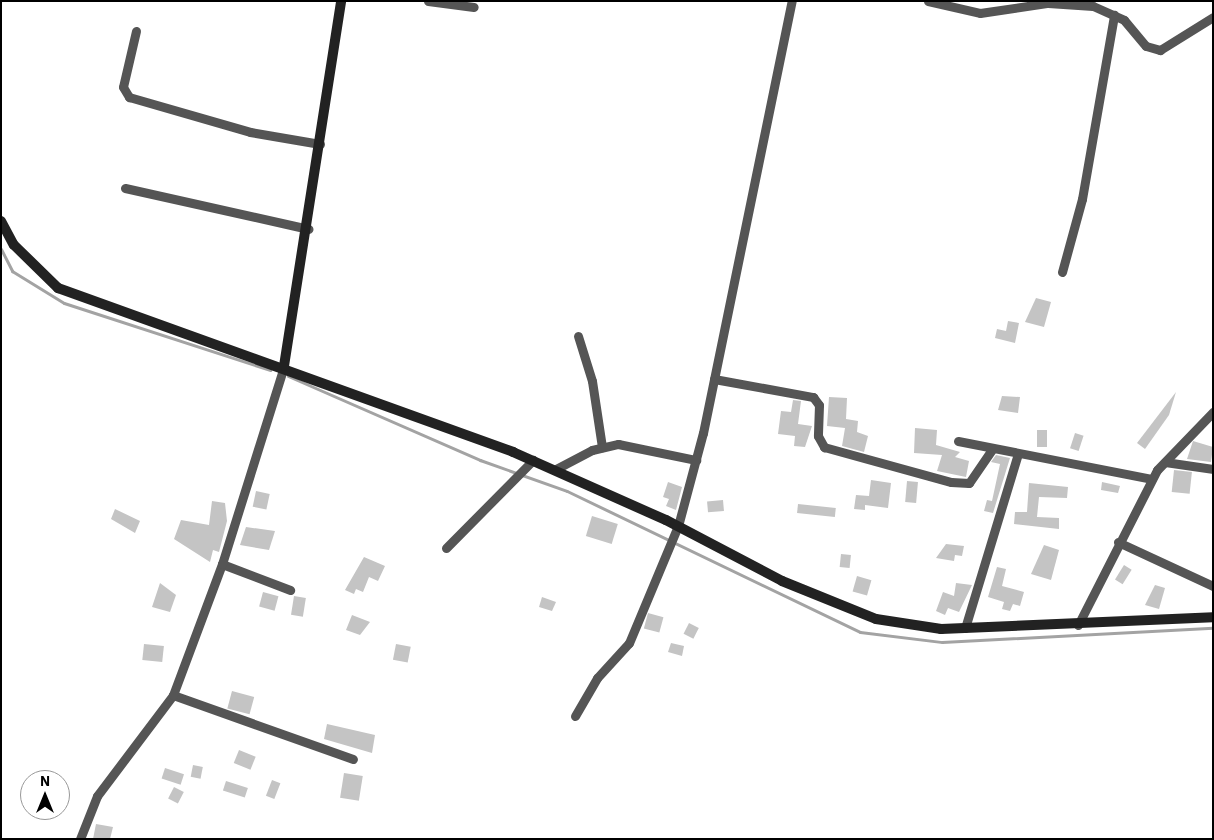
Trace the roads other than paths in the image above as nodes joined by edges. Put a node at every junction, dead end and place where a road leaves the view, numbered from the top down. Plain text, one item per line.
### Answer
1 (341, 1) edge
2 (428, 1) edge
3 (792, 1) edge
4 (928, 1) edge
5 (474, 7) dead end
6 (1114, 15) junction
7 (1213, 17) edge
8 (136, 31) dead end
9 (320, 144) junction
10 (125, 188) dead end
11 (1, 221) edge
12 (308, 229) junction
13 (1062, 272) dead end
14 (578, 336) dead end
15 (284, 366) junction
16 (714, 379) junction
17 (1213, 412) edge
18 (958, 441) dead end
19 (602, 447) junction
20 (993, 448) junction
21 (1018, 454) junction
22 (696, 460) junction
23 (531, 462) junction
24 (1165, 462) junction
25 (1213, 469) edge
26 (554, 470) junction
27 (1152, 480) junction
28 (677, 529) junction
29 (1118, 542) junction
30 (446, 548) dead end
31 (222, 564) junction
32 (1213, 586) edge
33 (290, 590) dead end
34 (1213, 616) edge
35 (1078, 625) junction
36 (965, 628) junction
37 (174, 696) junction
38 (575, 716) dead end
39 (353, 759) dead end
40 (80, 839) edge

1 - 9 street
2 - 5 street
3 - 16 street
4 - 6 street
6 - 7 street
6 - 13 street
8 - 9 street
9 - 12 street
10 - 12 street
11 - 15 street
12 - 15 street
14 - 19 street
15 - 23 street
15 - 31 street
16 - 20 street
16 - 22 street
17 - 24 street
18 - 20 street
19 - 22 street
19 - 26 street
20 - 21 street
21 - 27 street
21 - 36 street
22 - 28 street
23 - 26 street
23 - 30 street
24 - 25 street
24 - 27 street
26 - 28 street
27 - 29 street
28 - 36 street
28 - 38 street
29 - 32 street
29 - 35 street
31 - 33 street
31 - 37 street
34 - 35 street
35 - 36 street
37 - 39 street
37 - 40 street

